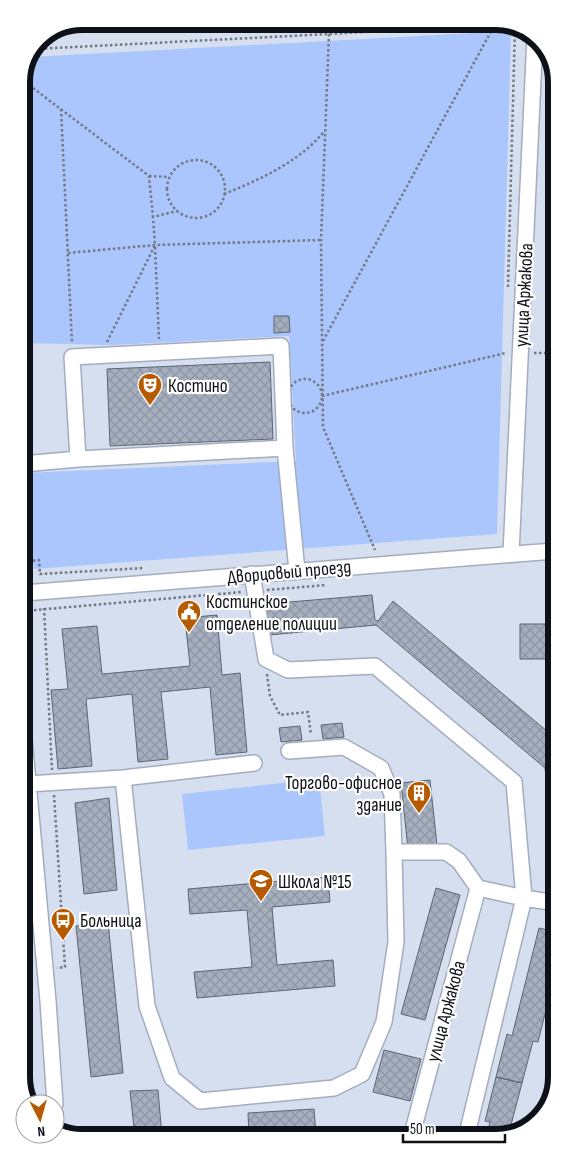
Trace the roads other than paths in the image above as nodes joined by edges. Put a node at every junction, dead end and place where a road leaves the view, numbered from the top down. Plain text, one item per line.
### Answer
1 (534, 47) edge
2 (285, 448) junction
3 (78, 459) junction
4 (30, 463) edge
5 (548, 551) edge
6 (511, 554) junction
7 (297, 571) junction
8 (252, 574) junction
9 (30, 592) edge
10 (289, 751) dead end
11 (254, 763) dead end
12 (123, 778) junction
13 (30, 784) edge
14 (30, 806) edge
15 (394, 852) junction
16 (478, 888) junction
17 (524, 898) junction
18 (548, 902) edge
19 (54, 1094) edge
20 (413, 1129) edge
21 (468, 1129) edge

1 - 6 street, улица Аржакова
2 - 3 street
2 - 3 street
2 - 7 street
3 - 4 street
5 - 6 street, Дворцовый проезд
6 - 7 street, Дворцовый проезд
7 - 8 street, Дворцовый проезд
8 - 9 street, Дворцовый проезд
8 - 17 street
10 - 15 street
11 - 12 street
12 - 13 street
12 - 15 street
14 - 19 street
15 - 16 street
16 - 17 street
16 - 20 street, улица Аржакова
17 - 18 street
17 - 21 street

